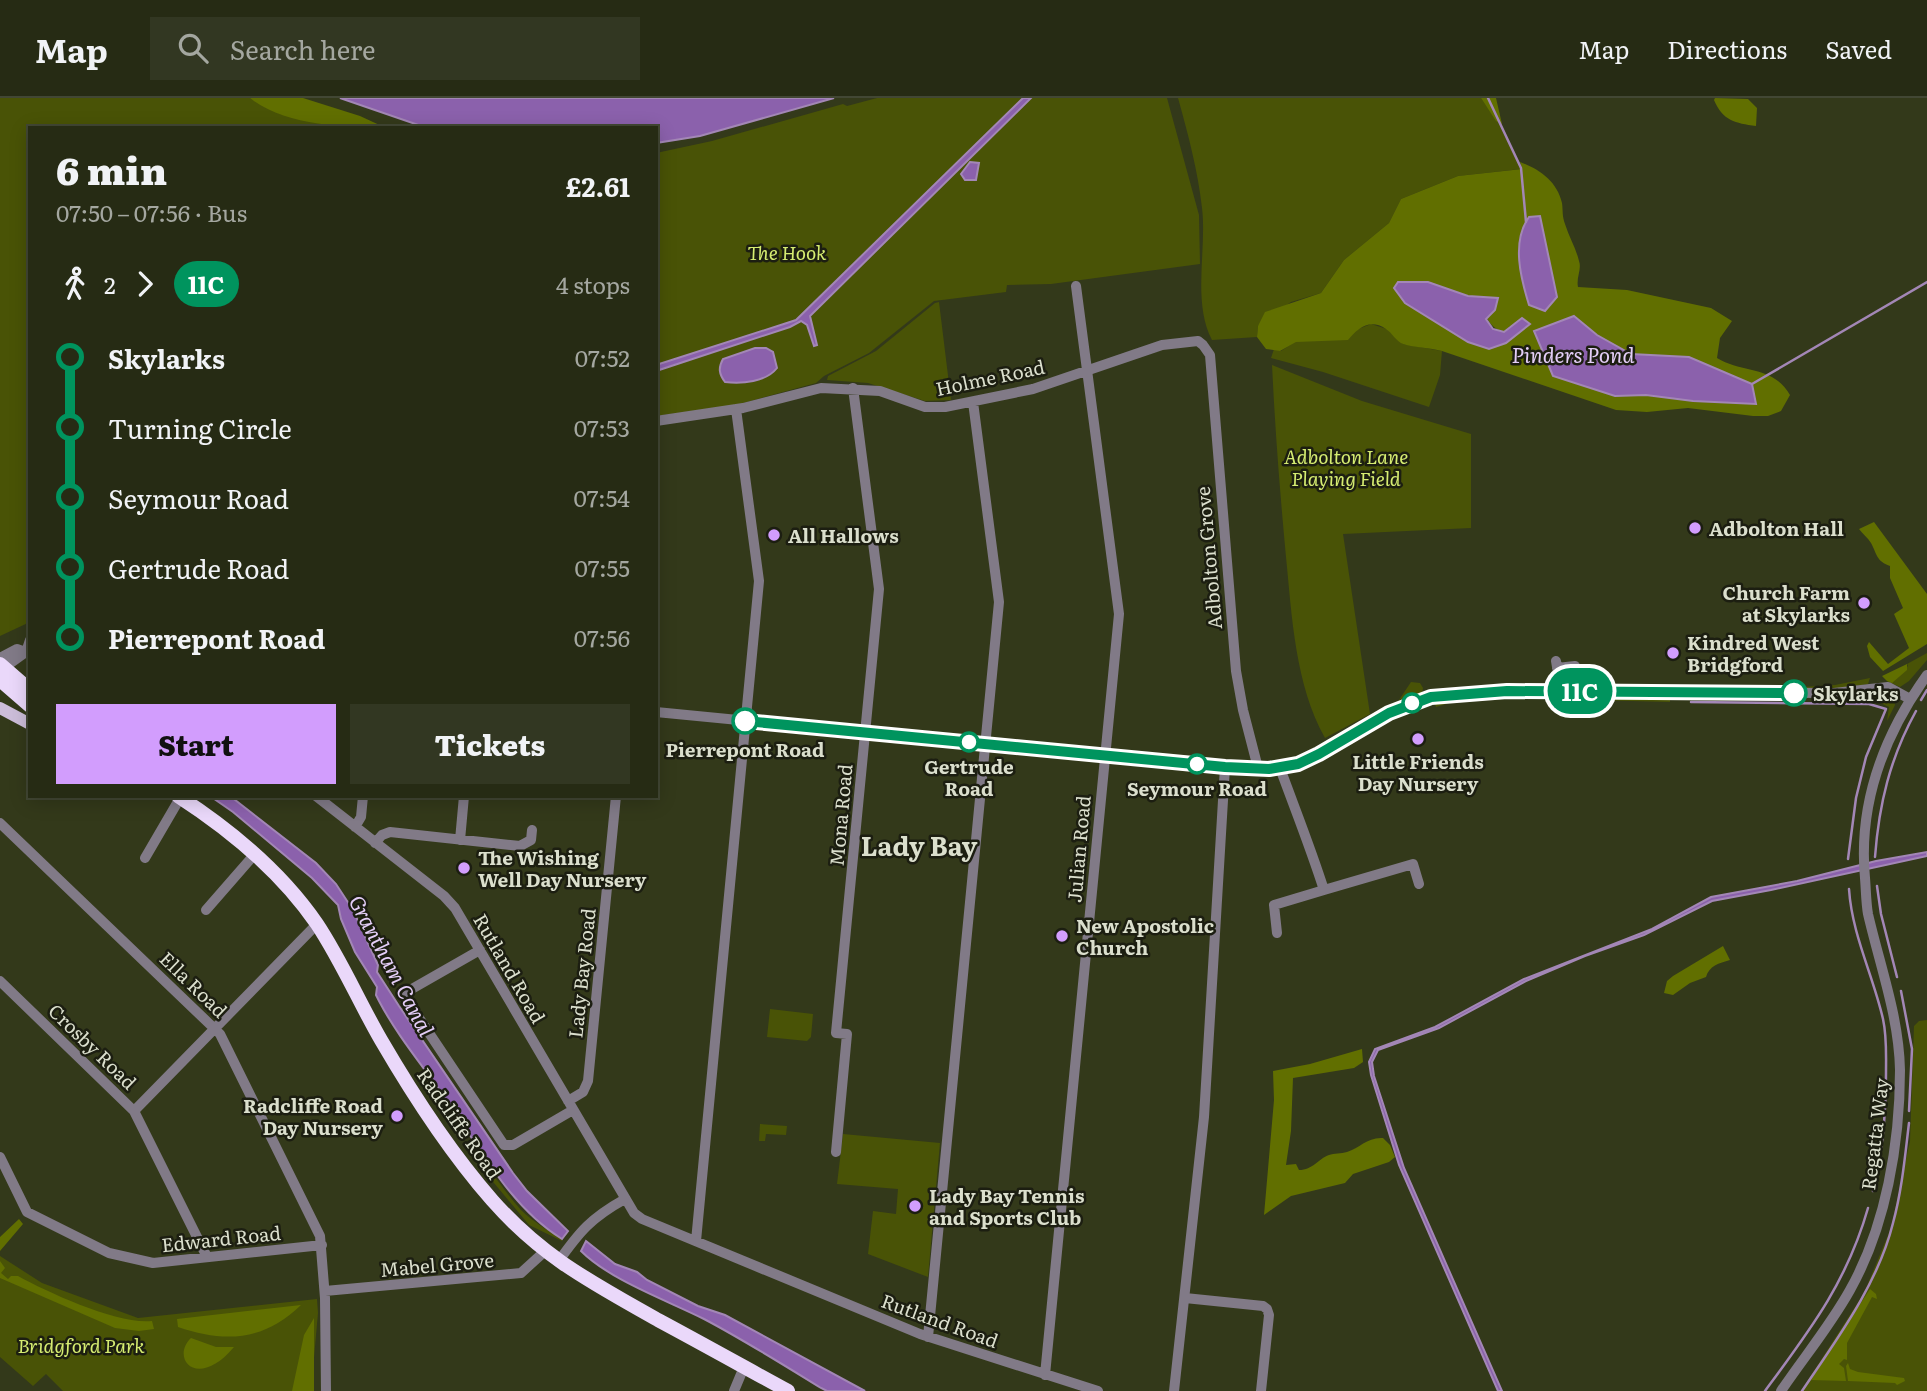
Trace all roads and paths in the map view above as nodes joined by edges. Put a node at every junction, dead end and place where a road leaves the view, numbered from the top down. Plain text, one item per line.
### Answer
1 (1076, 286) dead end
2 (1203, 345) joint
3 (1088, 370) junction
4 (853, 388) junction
5 (973, 402) junction
6 (736, 409) junction
7 (658, 421) edge
8 (28, 653) edge
9 (1575, 666) dead end
10 (1, 668) edge
11 (1927, 675) edge
12 (28, 688) edge
13 (1561, 691) junction
14 (1910, 699) junction
15 (28, 703) edge
16 (0, 708) edge
17 (658, 712) edge
18 (745, 721) junction
19 (28, 723) edge
20 (865, 732) junction
21 (985, 744) junction
22 (1105, 755) junction
23 (1225, 767) junction
24 (1258, 768) junction
25 (1280, 768) junction
26 (178, 798) edge
27 (180, 798) edge
28 (319, 798) edge
29 (363, 798) edge
30 (464, 798) edge
31 (616, 798) edge
32 (0, 823) edge
33 (355, 827) junction
34 (532, 830) dead end
35 (460, 840) junction
36 (376, 843) junction
37 (254, 855) junction
38 (145, 858) dead end
39 (1419, 884) dead end
40 (1324, 890) junction
41 (206, 910) dead end
42 (317, 924) junction
43 (1277, 933) dead end
44 (480, 950) junction
45 (0, 981) edge
46 (215, 1028) junction
47 (570, 1106) junction
48 (134, 1111) junction
49 (836, 1152) dead end
50 (0, 1157) edge
51 (625, 1199) junction
52 (696, 1241) junction
53 (322, 1245) junction
54 (544, 1252) junction
55 (207, 1257) junction
56 (558, 1262) junction
57 (325, 1291) junction
58 (1185, 1298) junction
59 (928, 1337) junction
60 (744, 1367) junction
61 (1045, 1375) junction
62 (326, 1391) edge
63 (734, 1391) edge
64 (788, 1391) edge
65 (1098, 1391) edge
66 (1174, 1391) edge
67 (1261, 1391) edge
68 (1782, 1391) edge

1 - 3 street, Julian Road
2 - 3 street, Holme Road
2 - 24 street, Adbolton Grove
3 - 5 street, Holme Road
3 - 22 street, Julian Road
4 - 5 street, Holme Road
4 - 6 street, Holme Road
4 - 20 street, Mona Road
5 - 21 street
6 - 7 street, Holme Road
6 - 18 street
8 - 10 street
9 - 13 street
10 - 12 highway
10 - 15 highway
11 - 14 street, Regatta Way
13 - 14 street
13 - 25 street
14 - 68 street, Regatta Way
16 - 19 main road
17 - 18 street
18 - 20 street
18 - 52 street
20 - 21 street
20 - 49 street, Mona Road
21 - 22 street
21 - 59 street
22 - 23 street
22 - 61 street, Julian Road
23 - 24 street
23 - 58 street
24 - 25 street
25 - 40 street
26 - 38 street
27 - 37 highway, Radcliffe Road
28 - 33 street, Rutland Road
29 - 33 street
30 - 35 street
31 - 47 street, Lady Bay Road
32 - 46 street, Ella Road
33 - 36 street, Rutland Road
34 - 35 street
35 - 36 street
36 - 44 street, Rutland Road
37 - 41 street
37 - 42 highway, Radcliffe Road
39 - 40 street
40 - 43 street
42 - 46 street
42 - 54 highway, Radcliffe Road
44 - 47 street, Rutland Road
44 - 47 street
45 - 48 street, Crosby Road
46 - 48 street
46 - 53 street, Ella Road
47 - 51 street, Rutland Road
48 - 55 street, Crosby Road
50 - 55 street, Edward Road
51 - 52 street, Rutland Road
51 - 56 street
52 - 59 street, Rutland Road
53 - 55 street, Edward Road
53 - 57 street, Ella Road
54 - 56 highway, Radcliffe Road
54 - 57 street, Mabel Grove
56 - 60 highway, Radcliffe Road
57 - 62 street, Ella Road
58 - 66 street
58 - 67 street
59 - 61 street, Rutland Road
60 - 63 street
60 - 64 highway, Radcliffe Road
61 - 65 street, Rutland Road

